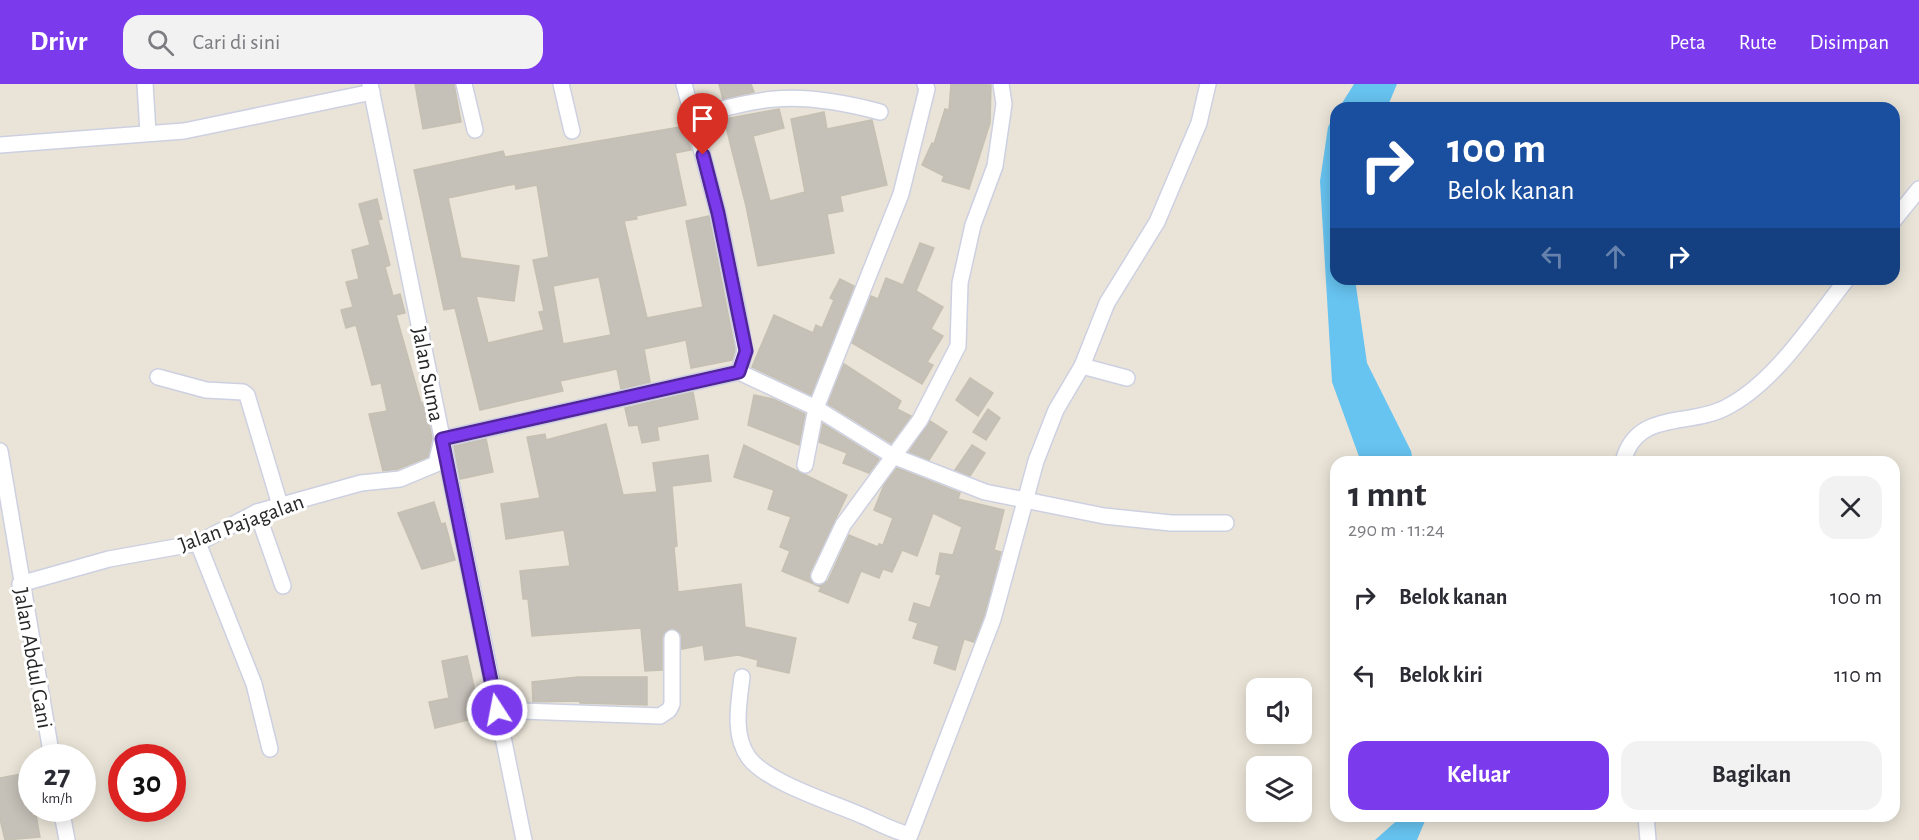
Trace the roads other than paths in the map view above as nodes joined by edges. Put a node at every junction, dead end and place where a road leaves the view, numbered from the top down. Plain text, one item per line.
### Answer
1 (145, 84) edge
2 (464, 84) edge
3 (561, 84) edge
4 (684, 84) edge
5 (925, 84) edge
6 (1001, 84) edge
7 (1209, 84) edge
8 (371, 88) edge
9 (880, 112) dead end
10 (693, 116) junction
11 (475, 130) dead end
12 (572, 131) dead end
13 (148, 133) junction
14 (0, 145) edge
15 (1919, 189) edge
16 (1900, 213) edge
17 (1842, 285) edge
18 (1082, 366) junction
19 (739, 372) junction
20 (158, 377) dead end
21 (1127, 378) dead end
22 (816, 408) junction
23 (442, 439) junction
24 (0, 451) edge
25 (893, 456) junction
26 (1624, 456) edge
27 (805, 465) dead end
28 (1027, 499) junction
29 (280, 505) junction
30 (257, 512) junction
31 (1226, 523) dead end
32 (198, 543) junction
33 (819, 576) dead end
34 (20, 584) junction
35 (283, 586) dead end
36 (672, 638) dead end
37 (742, 677) dead end
38 (497, 710) junction
39 (49, 744) edge
40 (270, 749) dead end
41 (64, 822) edge
42 (1646, 822) edge
43 (910, 838) edge
44 (67, 840) edge
45 (524, 840) edge
46 (1648, 840) edge

1 - 13 street
2 - 11 street
3 - 12 street
4 - 10 street
5 - 22 street
6 - 25 street
7 - 18 street
8 - 13 street
8 - 23 street, Jalan Suma
9 - 10 street
10 - 19 street
13 - 14 street
15 - 16 street
17 - 26 street
18 - 21 street
18 - 28 street
19 - 22 street
19 - 23 street
20 - 29 street
22 - 25 street
22 - 27 street
23 - 29 street, Jalan Pajagalan
23 - 38 street, Jalan Suma
24 - 34 street, Jalan Abdul Gani
25 - 28 street
25 - 33 street
28 - 31 street
28 - 43 street
29 - 30 street, Jalan Pajagalan
30 - 32 street, Jalan Pajagalan
30 - 35 street
32 - 34 street, Jalan Pajagalan
32 - 40 street
34 - 39 street, Jalan Abdul Gani
36 - 38 street
37 - 43 street
38 - 45 street, Jalan Suma
41 - 44 street
42 - 46 street

